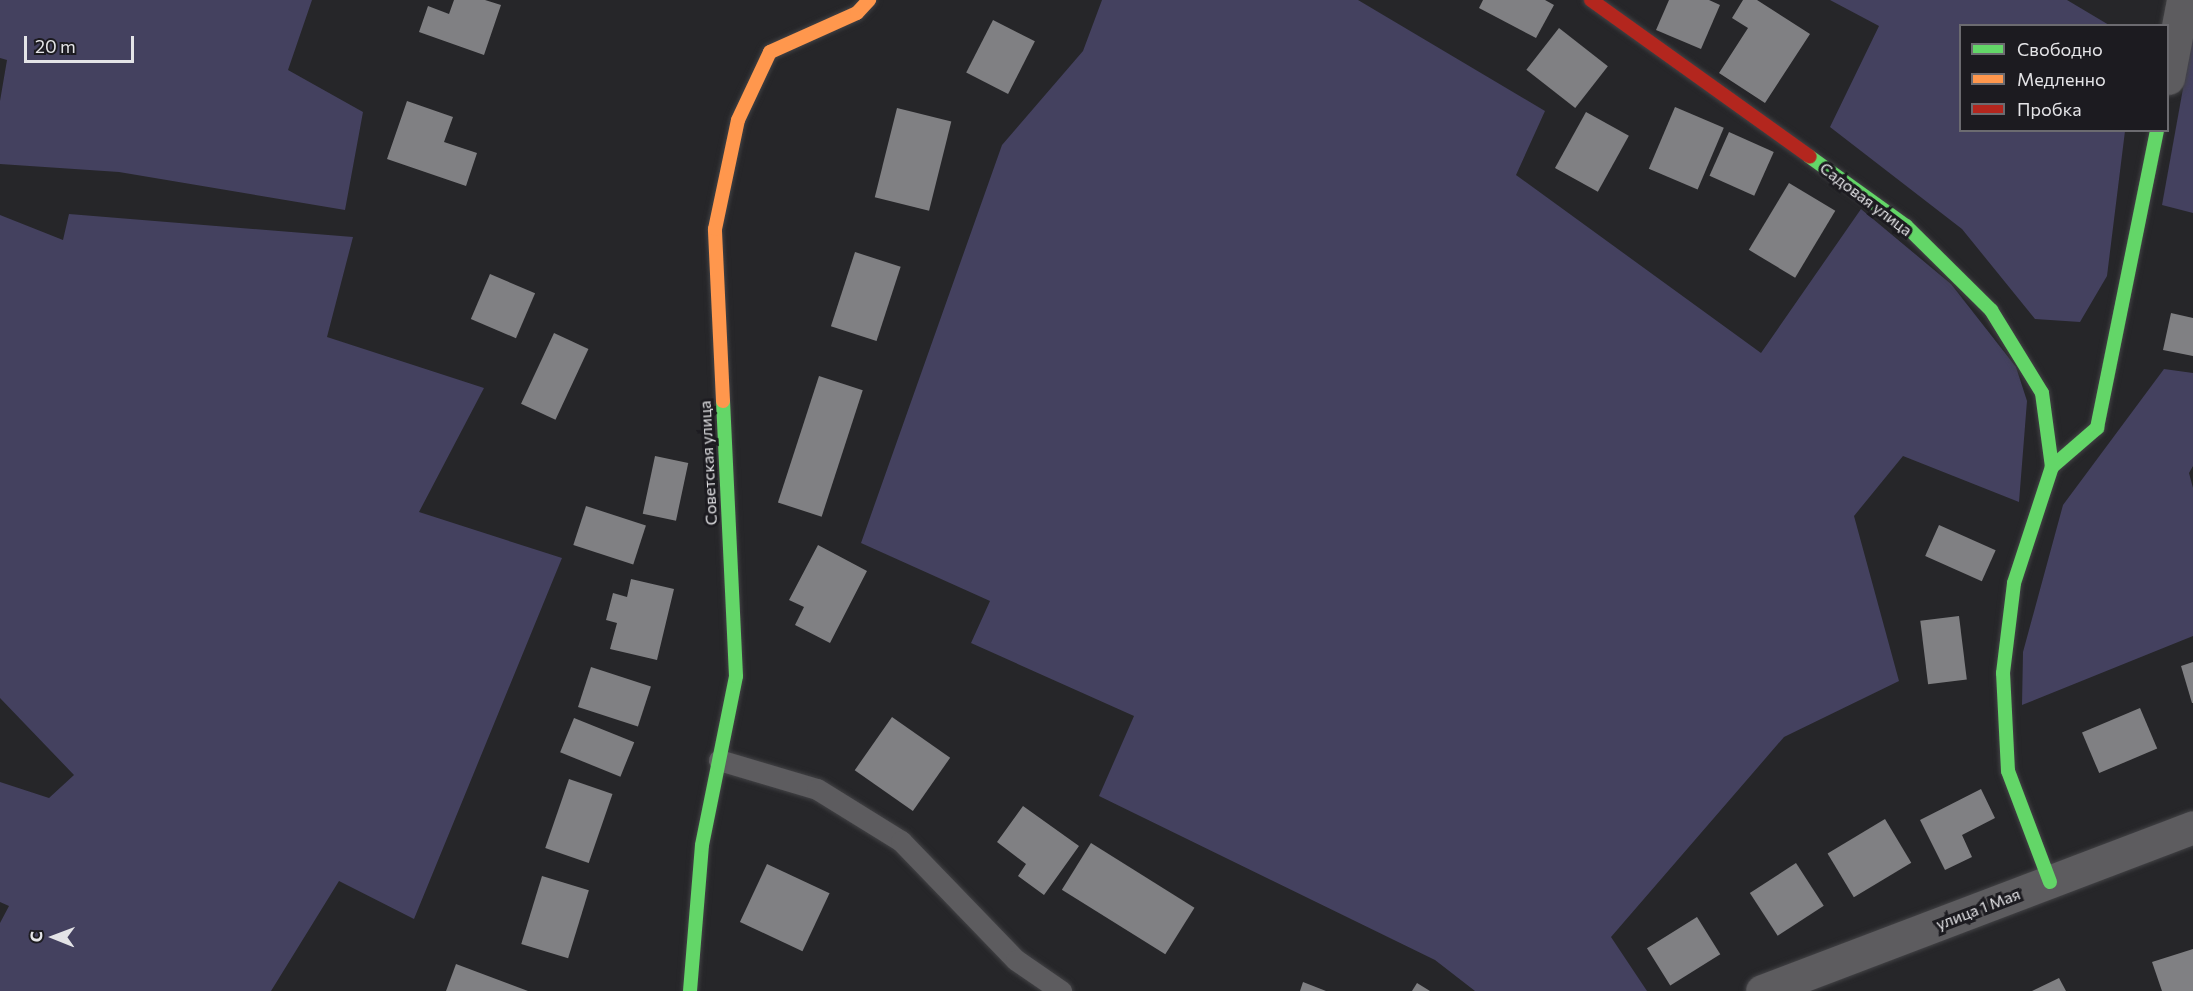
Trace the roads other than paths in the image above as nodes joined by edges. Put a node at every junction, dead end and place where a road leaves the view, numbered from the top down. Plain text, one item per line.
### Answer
1 (869, 0) edge
2 (1591, 0) edge
3 (2183, 0) edge
4 (2169, 73) edge
5 (2157, 132) edge
6 (2052, 467) junction
7 (719, 760) junction
8 (2193, 827) edge
9 (2050, 882) junction
10 (690, 991) edge
11 (1061, 991) edge
12 (1762, 991) edge

1 - 7 street, Советская улица
2 - 6 street, Садовая улица
3 - 4 street
5 - 6 street
6 - 9 street, Садовая улица
7 - 10 street, Советская улица
7 - 11 lane
8 - 9 street, улица 1 Мая
9 - 12 street, улица 1 Мая

